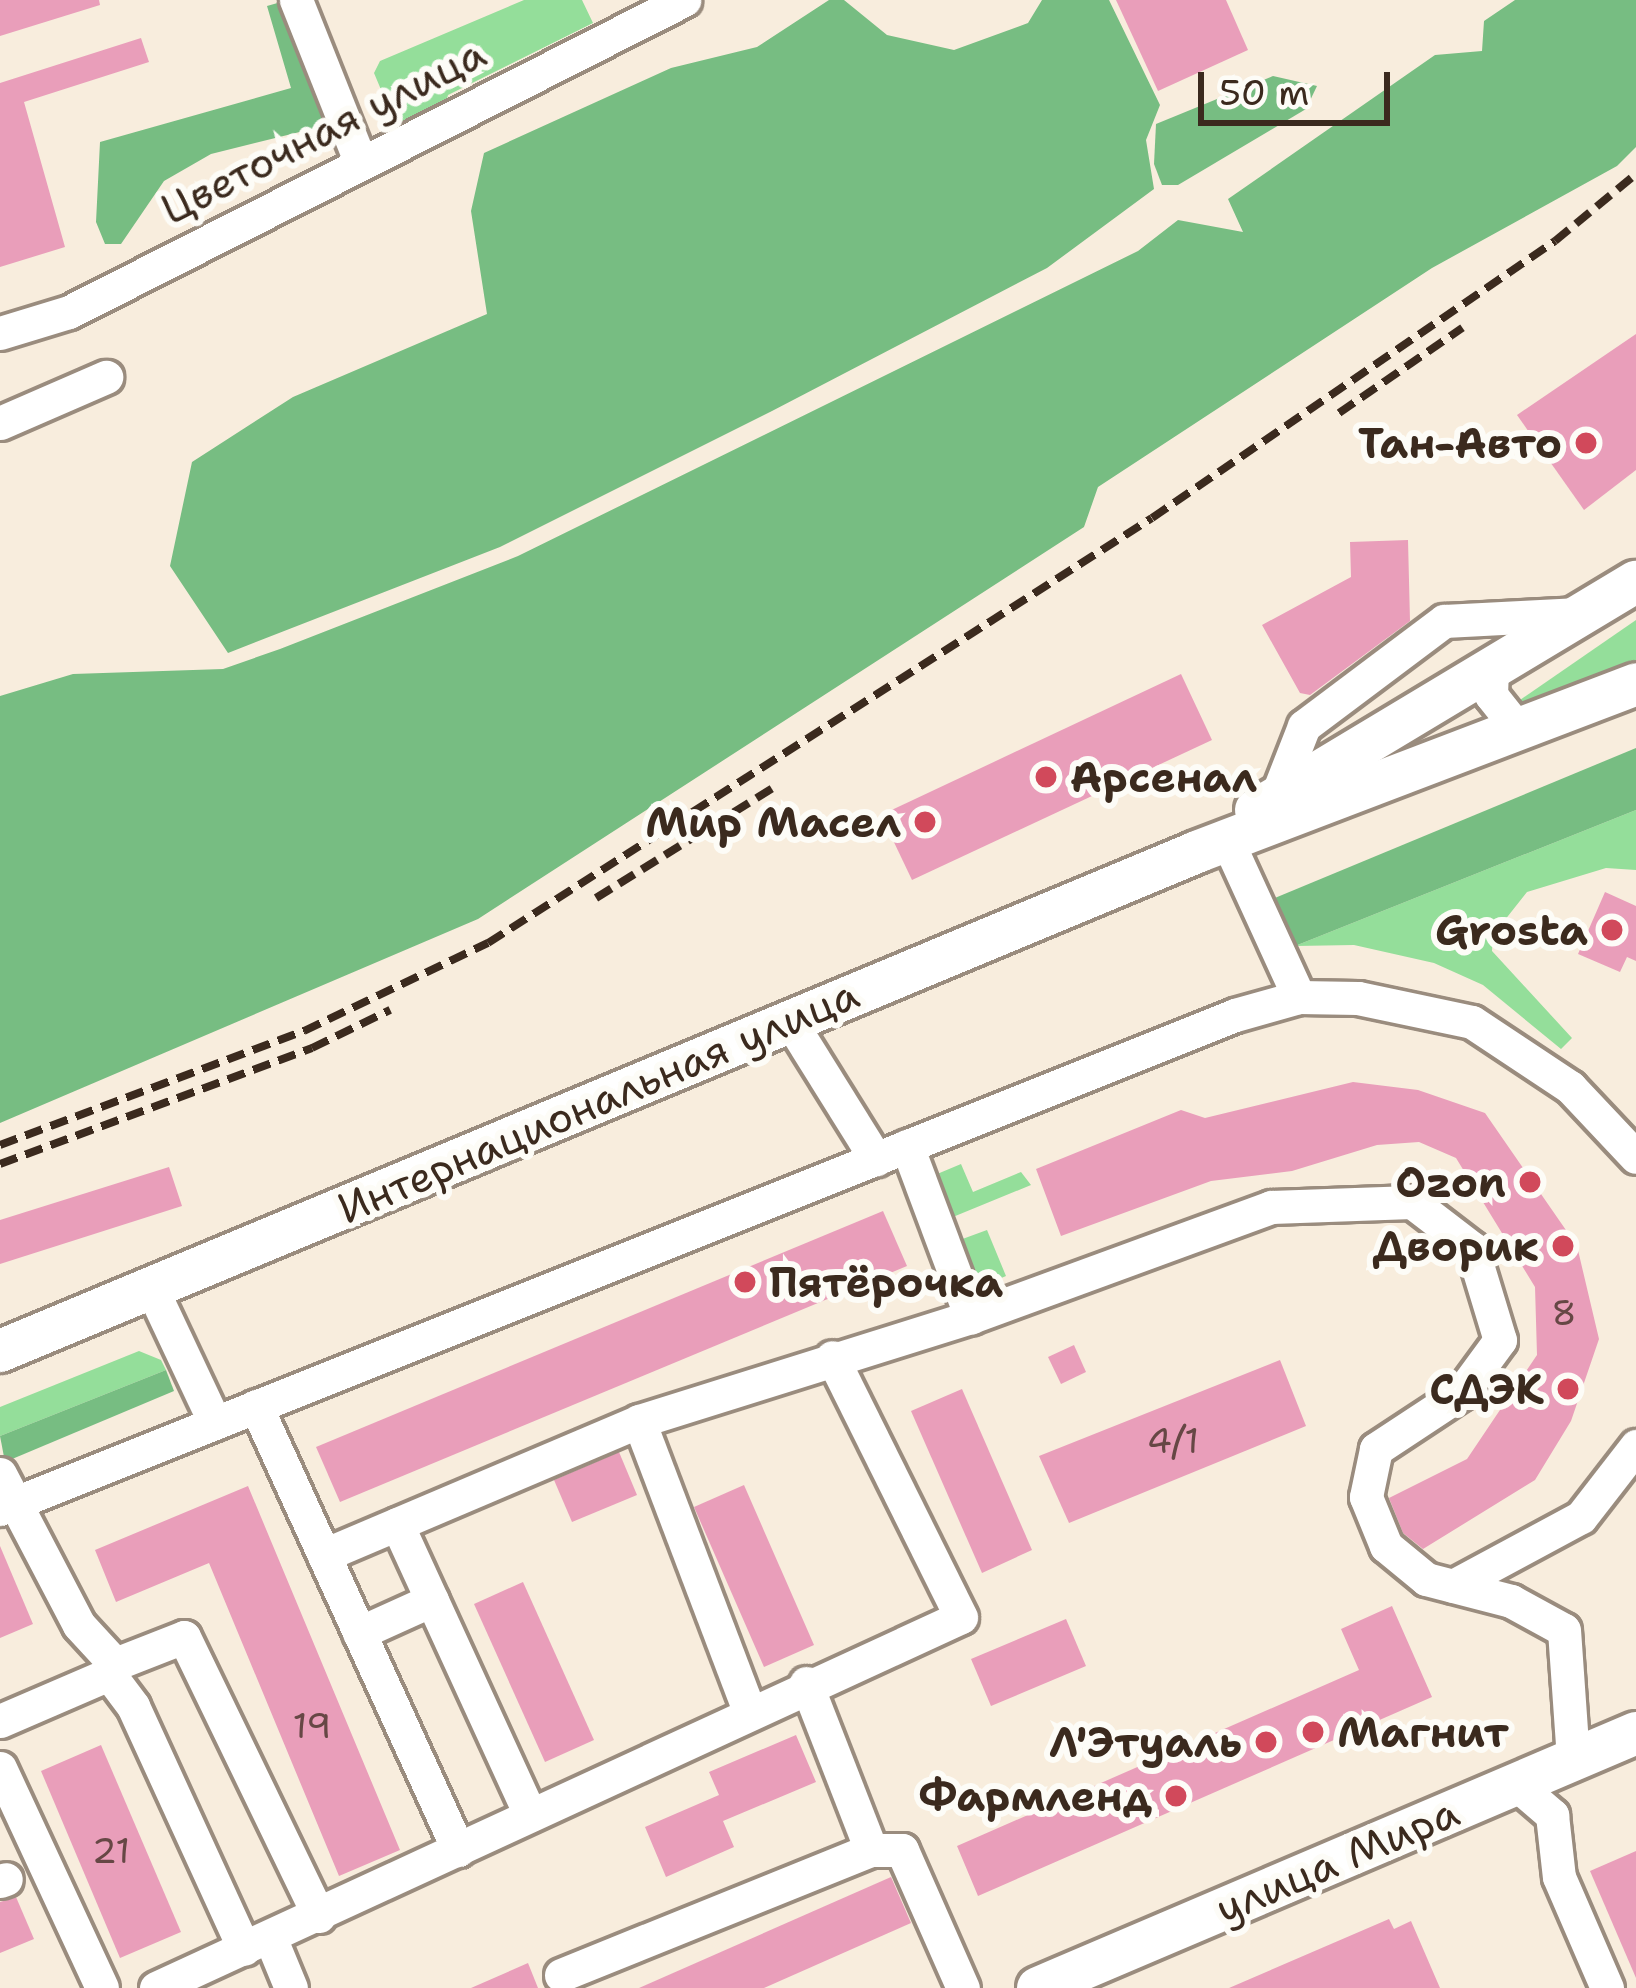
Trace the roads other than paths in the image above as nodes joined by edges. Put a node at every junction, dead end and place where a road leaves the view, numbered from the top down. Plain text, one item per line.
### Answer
1 (296, 0) edge
2 (684, 0) edge
3 (360, 161) junction
4 (0, 332) edge
5 (106, 377) dead end
6 (0, 423) edge
7 (1636, 582) edge
8 (1581, 614) junction
9 (1492, 668) junction
10 (1636, 684) edge
11 (1518, 729) junction
12 (1277, 795) junction
13 (1212, 846) junction
14 (1299, 997) junction
15 (790, 1021) junction
16 (892, 1152) junction
17 (1636, 1157) edge
18 (151, 1287) junction
19 (971, 1317) junction
20 (0, 1351) edge
21 (832, 1357) junction
22 (256, 1406) junction
23 (640, 1420) junction
24 (214, 1423) junction
25 (1636, 1446) edge
26 (5, 1495) edge
27 (397, 1524) junction
28 (324, 1555) junction
29 (1453, 1586) junction
30 (432, 1600) junction
31 (359, 1633) junction
32 (112, 1669) junction
33 (806, 1683) junction
34 (749, 1710) junction
35 (0, 1721) edge
36 (1636, 1733) edge
37 (1573, 1760) junction
38 (0, 1768) edge
39 (1516, 1784) junction
40 (530, 1815) junction
41 (458, 1850) junction
42 (871, 1850) junction
43 (319, 1916) junction
44 (257, 1943) junction
45 (561, 1976) dead end
46 (102, 1988) edge
47 (156, 1988) edge
48 (291, 1988) edge
49 (963, 1988) edge
50 (1038, 1988) edge
51 (1606, 1988) edge

1 - 3 street
2 - 3 street, Цветочная улица
3 - 4 street, Цветочная улица
5 - 6 street
7 - 8 main road, Интернациональная улица
8 - 9 main road, Интернациональная улица
8 - 12 street
9 - 11 street
9 - 12 main road, Интернациональная улица
10 - 11 main road, Интернациональная улица
11 - 13 main road, Интернациональная улица
12 - 13 main road, Интернациональная улица
13 - 14 street
13 - 15 main road, Интернациональная улица
14 - 16 street
14 - 17 street
15 - 16 street
15 - 18 main road, Интернациональная улица
16 - 19 street
16 - 22 street
18 - 20 main road, Интернациональная улица
18 - 24 street
19 - 21 street
19 - 29 street
21 - 23 street
21 - 33 street
22 - 24 street
22 - 28 street
23 - 27 street
23 - 34 street
24 - 26 street
25 - 29 street
26 - 32 street
27 - 28 street
27 - 30 street
28 - 31 street
29 - 37 street
30 - 31 street
30 - 40 street
31 - 41 street
32 - 35 street
32 - 43 street
32 - 44 street
33 - 34 street
33 - 42 street
34 - 40 street
36 - 37 main road, улица Мира
37 - 39 main road, улица Мира
38 - 46 street
39 - 50 main road, улица Мира
39 - 51 street
40 - 41 street
41 - 43 street
42 - 45 street
42 - 49 street
43 - 44 street
44 - 47 street
44 - 48 street

